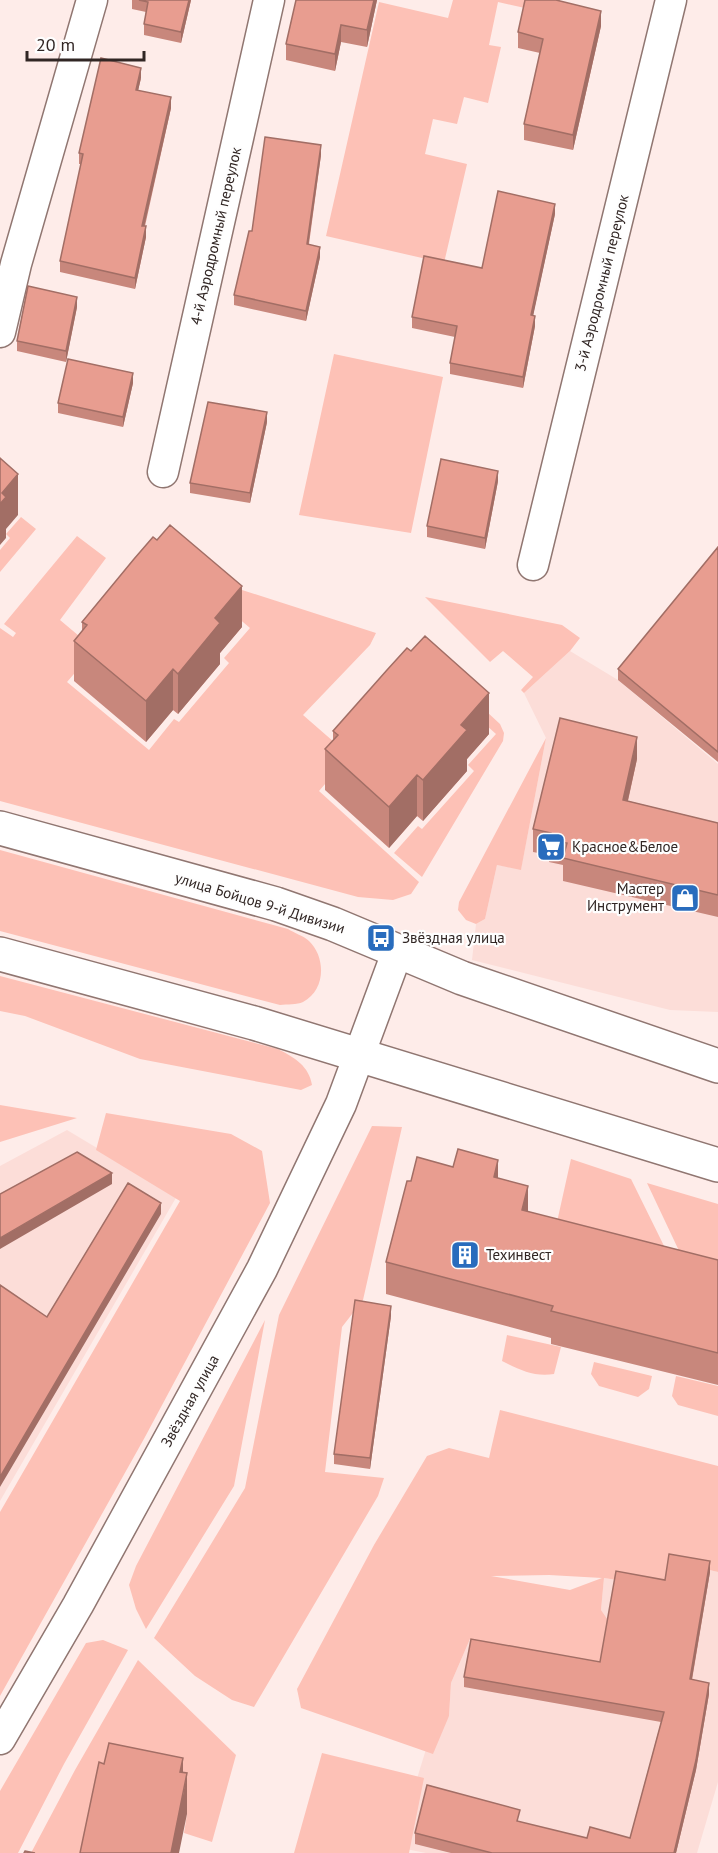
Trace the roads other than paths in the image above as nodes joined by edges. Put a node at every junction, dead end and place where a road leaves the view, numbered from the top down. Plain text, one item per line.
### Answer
1 (92, 0) edge
2 (269, 0) edge
3 (671, 0) edge
4 (0, 332) edge
5 (163, 472) dead end
6 (533, 565) dead end
7 (0, 828) edge
8 (398, 950) junction
9 (0, 954) edge
10 (359, 1054) junction
11 (718, 1066) edge
12 (718, 1165) edge
13 (0, 1739) edge

1 - 4 street
2 - 5 street, 4-й Аэродромный переулок
3 - 6 street, 3-й Аэродромный переулок
7 - 8 main road, улица Бойцов 9-й Дивизии
8 - 10 street, Звёздная улица
8 - 11 main road, улица Бойцов 9-й Дивизии
9 - 10 main road
10 - 12 main road
10 - 13 street, Звёздная улица

